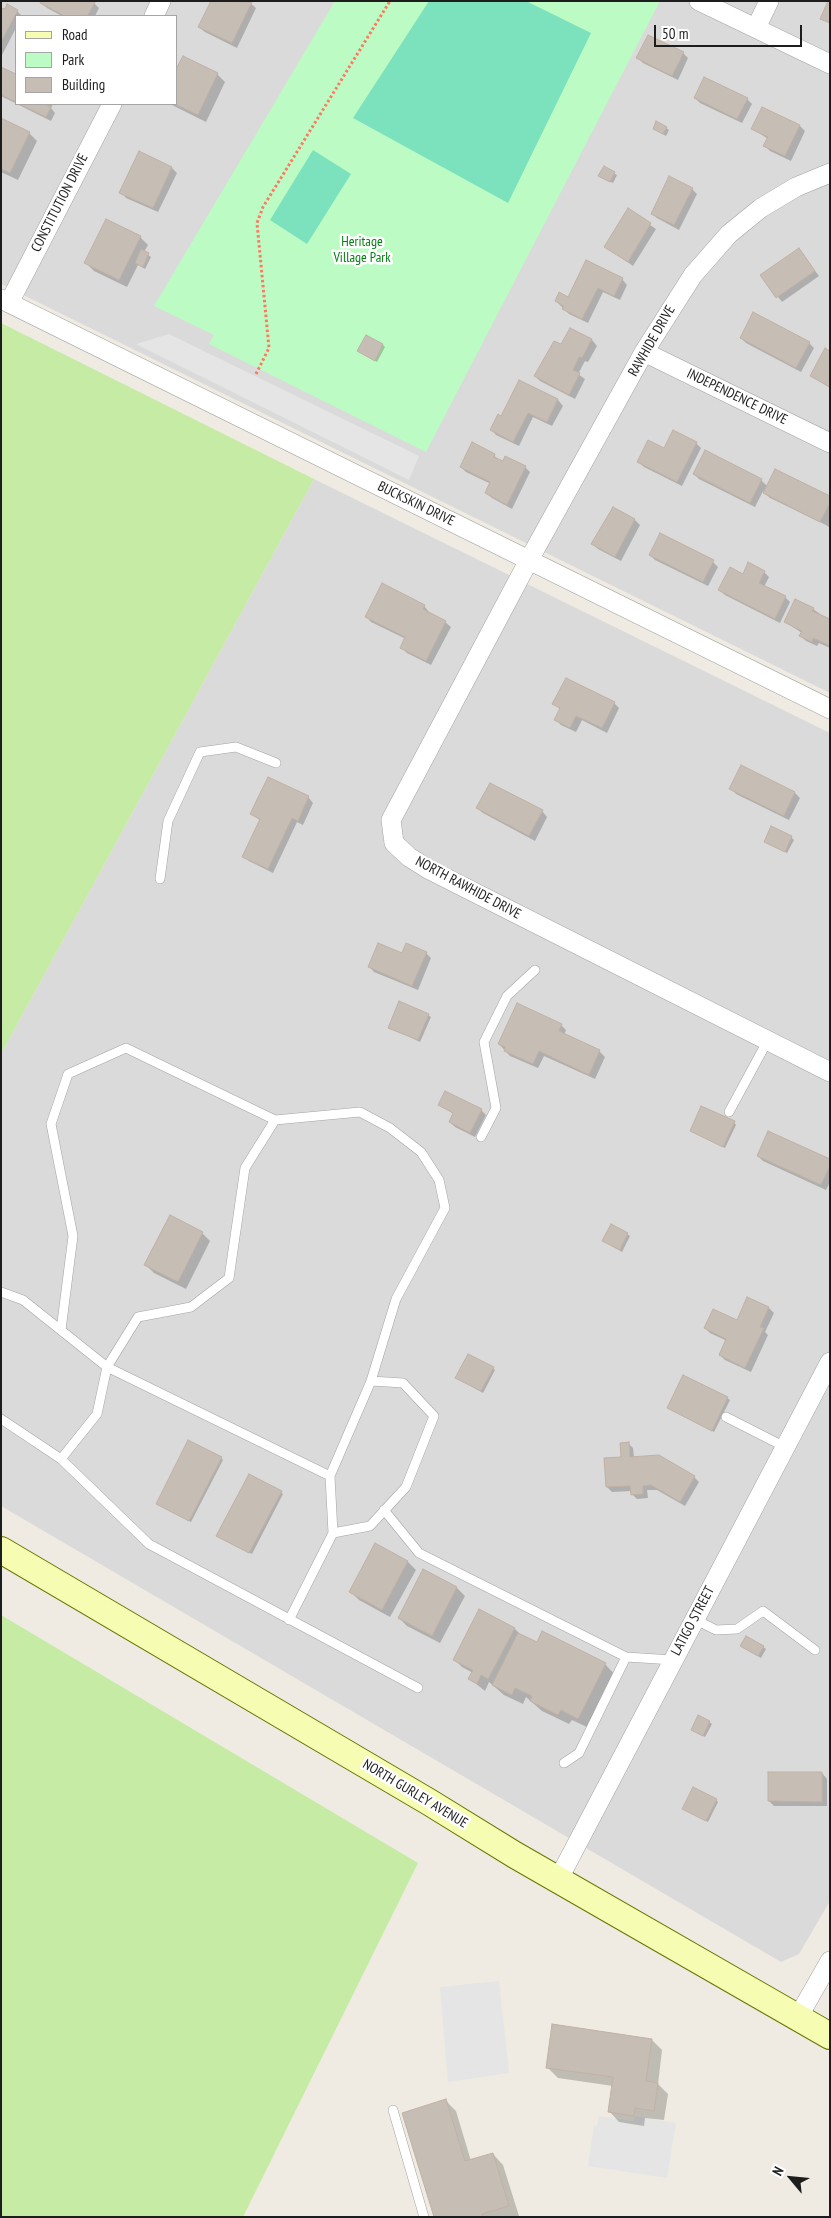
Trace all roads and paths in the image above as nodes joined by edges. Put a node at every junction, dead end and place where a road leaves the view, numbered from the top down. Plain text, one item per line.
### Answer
1 (161, 1) edge
2 (390, 1) edge
3 (699, 1) edge
4 (769, 1) edge
5 (154, 15) edge
6 (756, 28) junction
7 (830, 64) edge
8 (111, 105) edge
9 (830, 173) edge
10 (5, 301) edge
11 (644, 352) junction
12 (256, 374) dead end
13 (830, 443) edge
14 (529, 560) junction
15 (830, 709) edge
16 (276, 763) dead end
17 (160, 879) dead end
18 (535, 970) dead end
19 (768, 1040) junction
20 (830, 1072) edge
21 (729, 1112) dead end
22 (275, 1120) junction
23 (481, 1137) dead end
24 (1, 1292) edge
25 (60, 1330) junction
26 (830, 1362) edge
27 (107, 1367) junction
28 (371, 1380) junction
29 (726, 1416) dead end
30 (1, 1419) edge
31 (785, 1447) junction
32 (61, 1459) junction
33 (330, 1476) junction
34 (384, 1510) junction
35 (333, 1533) junction
36 (1, 1550) edge
37 (694, 1619) junction
38 (289, 1620) junction
39 (815, 1650) dead end
40 (626, 1657) junction
41 (673, 1660) junction
42 (418, 1688) dead end
43 (564, 1763) dead end
44 (558, 1880) junction
45 (830, 1960) edge
46 (797, 2019) junction
47 (830, 2036) edge
48 (392, 2110) dead end
49 (424, 2217) edge

1 - 5 street
2 - 12 path
3 - 6 street
4 - 6 street
6 - 7 street
8 - 10 street, CONSTITUTION DRIVE
9 - 11 street, RAWHIDE DRIVE
10 - 14 street, BUCKSKIN DRIVE
11 - 13 street, INDEPENDENCE DRIVE
11 - 14 street, RAWHIDE DRIVE
14 - 15 street, BUCKSKIN DRIVE
14 - 19 street, NORTH RAWHIDE DRIVE
16 - 17 lane
18 - 23 lane
19 - 20 street, NORTH RAWHIDE DRIVE
19 - 21 lane
22 - 25 lane
22 - 27 lane
22 - 28 lane
24 - 25 lane
25 - 27 lane
26 - 31 street, LATIGO STREET
27 - 32 lane
27 - 33 lane
28 - 33 lane
28 - 34 lane
29 - 31 lane
30 - 32 lane
31 - 37 street, LATIGO STREET
32 - 38 lane
33 - 35 lane
34 - 35 lane
34 - 40 lane
35 - 38 lane
36 - 44 street, NORTH GURLEY AVENUE
37 - 39 lane
37 - 41 street, LATIGO STREET
38 - 42 lane
40 - 41 lane
40 - 43 lane
41 - 44 street, LATIGO STREET
44 - 46 street, NORTH GURLEY AVENUE
45 - 46 street
46 - 47 street, NORTH GURLEY AVENUE
48 - 49 lane

